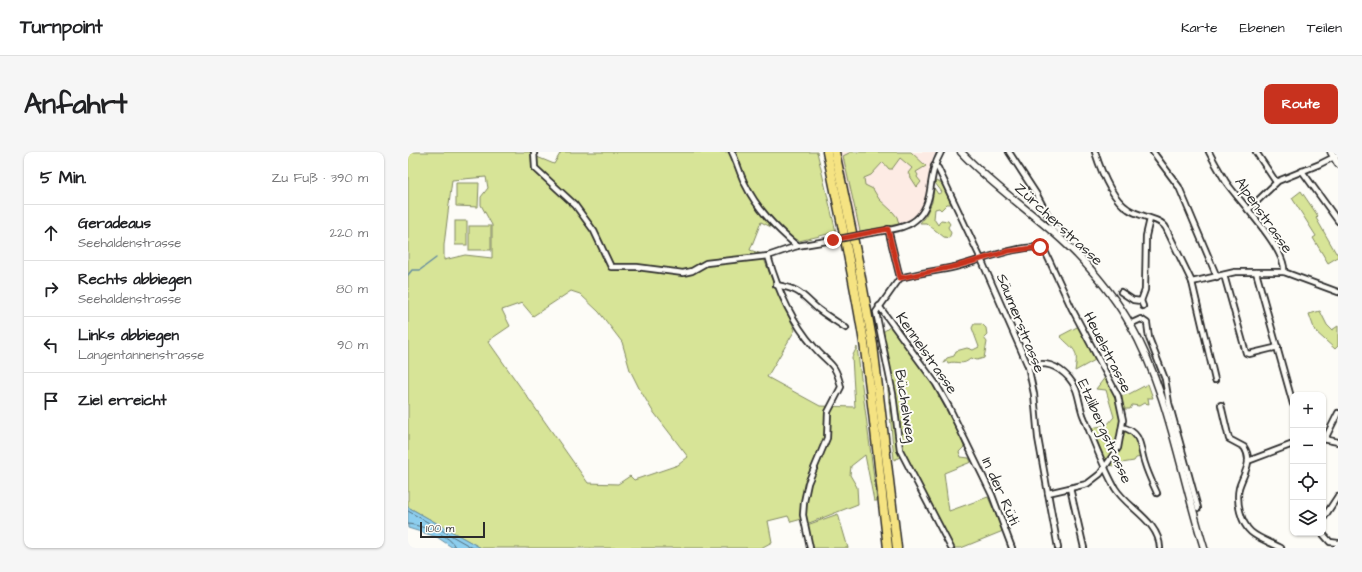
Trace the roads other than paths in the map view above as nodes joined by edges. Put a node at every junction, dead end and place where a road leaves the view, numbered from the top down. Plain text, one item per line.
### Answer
1 (534, 152) edge
2 (732, 152) edge
3 (823, 152) edge
4 (827, 152) edge
5 (835, 152) edge
6 (941, 152) edge
7 (961, 152) edge
8 (1009, 152) edge
9 (1095, 152) edge
10 (1153, 152) edge
11 (1209, 152) edge
12 (1256, 152) edge
13 (1334, 155) edge
14 (1338, 164) edge
15 (934, 166) junction
16 (1302, 171) junction
17 (833, 181) junction
18 (1276, 182) junction
19 (1248, 210) junction
20 (1150, 219) junction
21 (1338, 221) edge
22 (888, 229) junction
23 (1064, 234) dead end
24 (796, 246) junction
25 (768, 256) junction
26 (982, 259) junction
27 (1256, 272) junction
28 (1284, 272) junction
29 (1224, 275) junction
30 (1217, 276) junction
31 (900, 278) junction
32 (1192, 282) junction
33 (776, 285) junction
34 (1120, 292) dead end
35 (1338, 292) edge
36 (1141, 301) junction
37 (879, 306) junction
38 (1143, 306) dead end
39 (1130, 324) junction
40 (846, 328) dead end
41 (1278, 347) junction
42 (1028, 366) junction
43 (1215, 380) dead end
44 (1290, 393) edge
45 (1221, 405) dead end
46 (1338, 413) edge
47 (1122, 426) junction
48 (1326, 435) edge
49 (1326, 439) edge
50 (1338, 442) edge
51 (966, 445) joint
52 (1290, 445) edge
53 (1248, 461) junction
54 (1106, 466) junction
55 (1070, 488) junction
56 (1048, 493) junction
57 (1157, 493) dead end
58 (1338, 496) edge
59 (1198, 508) dead end
60 (1326, 514) edge
61 (1325, 536) edge
62 (1338, 544) edge
63 (810, 548) edge
64 (888, 548) edge
65 (897, 548) edge
66 (951, 548) edge
67 (1012, 548) edge
68 (1058, 548) edge
69 (1084, 548) edge
70 (1160, 548) edge
71 (1204, 548) edge
72 (1281, 548) edge

1 - 25 street
2 - 24 street
3 - 17 highway
4 - 17 highway
5 - 65 highway
6 - 15 street
7 - 39 main road, Zürcherstrasse
8 - 23 street
9 - 20 street
10 - 30 street
11 - 19 street, Alpenstrasse
12 - 18 street
13 - 14 main road
13 - 16 street
15 - 22 street
15 - 26 street, Säumerstrasse
16 - 18 street
16 - 21 street
17 - 64 highway
18 - 19 street
19 - 28 street, Alpenstrasse
20 - 32 street
20 - 36 street
22 - 24 street, bridge
22 - 31 street
24 - 25 street
25 - 33 street
26 - 31 street
26 - 42 street, Säumerstrasse
26 - 47 street, Heuelstrasse
27 - 28 street
27 - 29 street
27 - 41 street
28 - 35 street
29 - 30 street
29 - 41 street
30 - 32 street
31 - 37 street
32 - 43 street
33 - 40 street
33 - 63 street
34 - 36 street
36 - 38 street
37 - 51 street, Kennelstrasse
37 - 66 street, Büchelweg
39 - 59 street
39 - 71 main road, Zürcherstrasse
41 - 44 street
42 - 54 street, Etzlibergstrasse
42 - 56 street, Säumerstrasse
45 - 53 street
46 - 48 street
47 - 54 street, Heuelstrasse
47 - 57 street
49 - 50 street
51 - 67 street, In der Rüti
52 - 53 street
53 - 72 street
54 - 55 street, Heuelstrasse
54 - 70 street, Etzlibergstrasse
55 - 56 street, Heuelstrasse
55 - 69 street
56 - 68 street, Säumerstrasse
58 - 60 street
61 - 62 street

